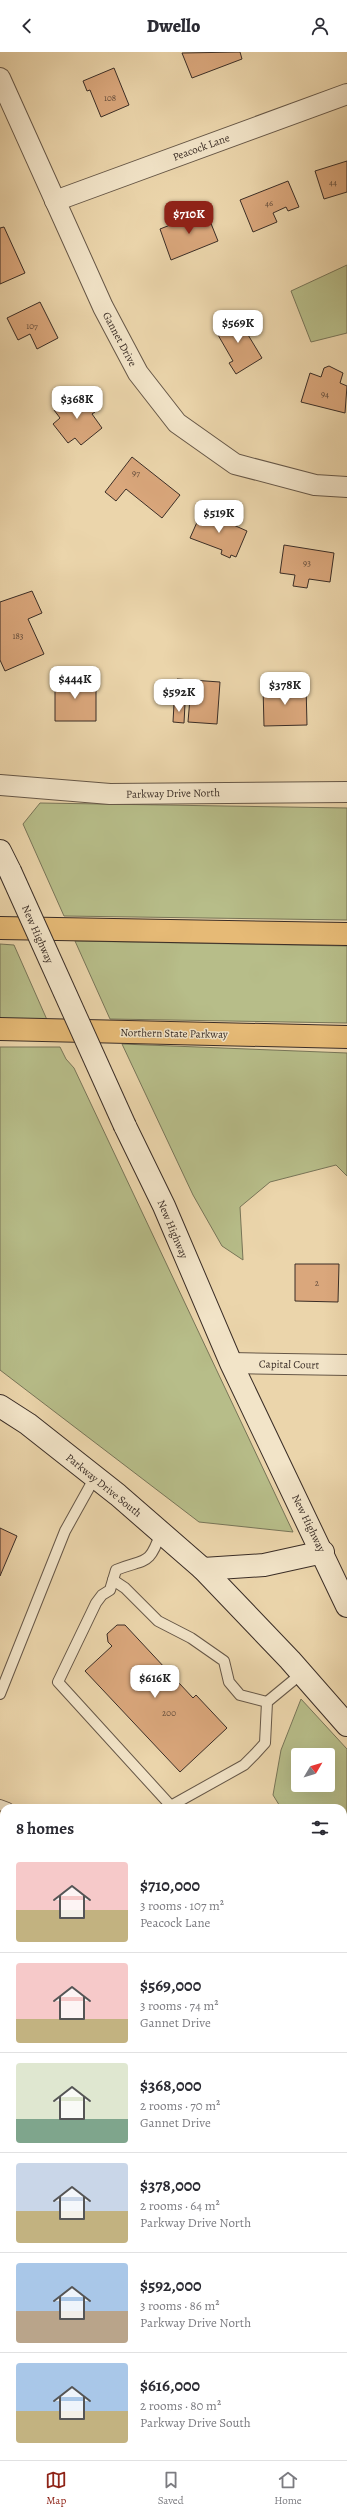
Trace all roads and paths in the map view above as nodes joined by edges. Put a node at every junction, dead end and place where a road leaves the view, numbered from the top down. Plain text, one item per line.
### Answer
1 (0, 78) edge
2 (347, 94) edge
3 (55, 201) junction
4 (347, 487) edge
5 (0, 785) edge
6 (347, 792) edge
7 (0, 851) edge
8 (0, 928) edge
9 (347, 934) edge
10 (0, 1029) edge
11 (347, 1037) edge
12 (231, 1363) junction
13 (347, 1365) edge
14 (0, 1406) edge
15 (95, 1477) junction
16 (161, 1532) junction
17 (323, 1552) junction
18 (203, 1569) junction
19 (113, 1580) junction
20 (347, 1606) edge
21 (301, 1674) junction
22 (0, 1694) edge
23 (267, 1702) junction
24 (342, 1716) edge
25 (166, 1804) edge
26 (174, 1804) edge

1 - 3 street, Gannet Drive
2 - 3 street, Peacock Lane
3 - 4 street, Gannet Drive
5 - 6 street, Parkway Drive North
7 - 12 street, New Highway, bridge
8 - 9 highway
10 - 11 highway, Northern State Parkway
12 - 13 street, Capital Court
12 - 17 street, New Highway
14 - 15 street, Parkway Drive South
15 - 16 street, Parkway Drive South
15 - 22 lane
16 - 18 street, Parkway Drive South
16 - 19 lane
17 - 18 street
17 - 20 street, New Highway
18 - 21 street, Parkway Drive South
19 - 23 lane
19 - 25 lane
21 - 23 lane
21 - 24 street, Parkway Drive South
23 - 26 lane

